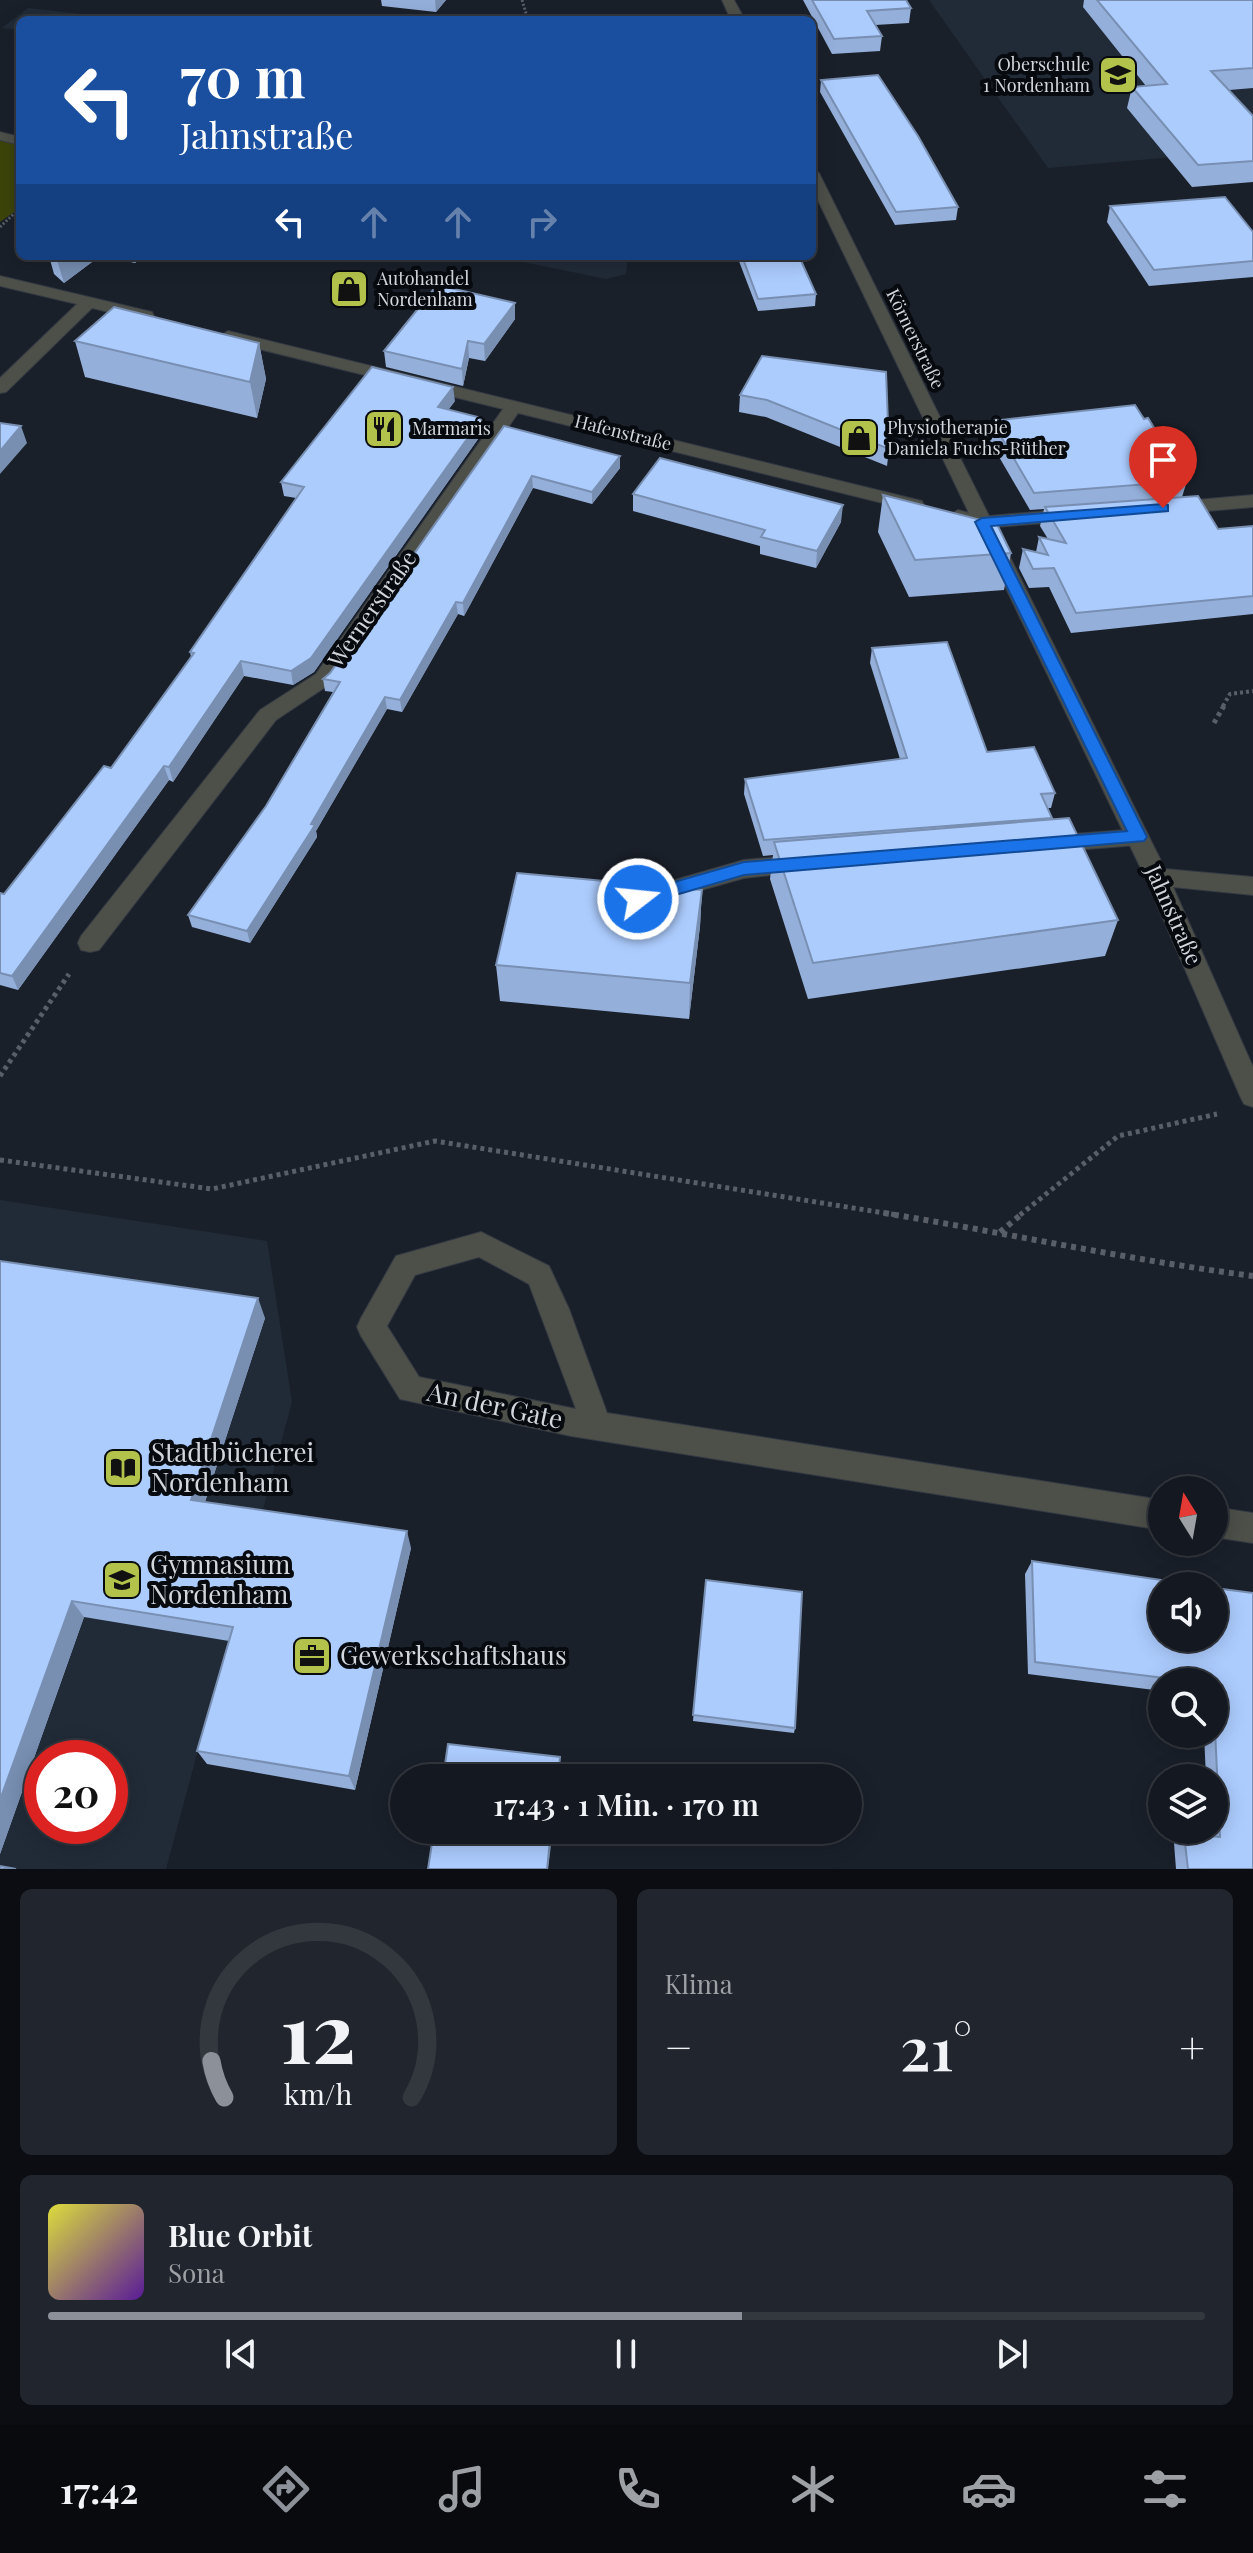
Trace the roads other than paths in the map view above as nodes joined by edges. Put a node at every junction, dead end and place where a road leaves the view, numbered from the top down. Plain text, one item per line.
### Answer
1 (816, 181) edge
2 (0, 281) edge
3 (89, 302) junction
4 (165, 321) edge
5 (210, 332) edge
6 (0, 388) edge
7 (514, 406) junction
8 (1253, 501) edge
9 (1157, 509) edge
10 (1094, 514) edge
11 (982, 522) junction
12 (1138, 837) junction
13 (1028, 846) edge
14 (823, 862) edge
15 (1157, 877) junction
16 (1253, 886) edge
17 (638, 899) edge
18 (90, 943) road end
19 (1253, 1096) edge
20 (597, 1426) junction
21 (1148, 1513) edge
22 (1228, 1524) edge
23 (1253, 1528) edge

1 - 11 street, Körnerstraße
2 - 3 street
3 - 4 street
3 - 6 street
5 - 7 street, Hafenstraße
7 - 11 street, Hafenstraße
7 - 18 street, Wernerstraße
8 - 9 street
10 - 11 street, Hafenstraße
11 - 12 street, Jahnstraße
12 - 13 street
12 - 15 street, Jahnstraße
14 - 17 street
15 - 16 street
15 - 19 street, Jahnstraße
20 - 20 street, An der Gate
20 - 21 street, An der Gate
22 - 23 street

